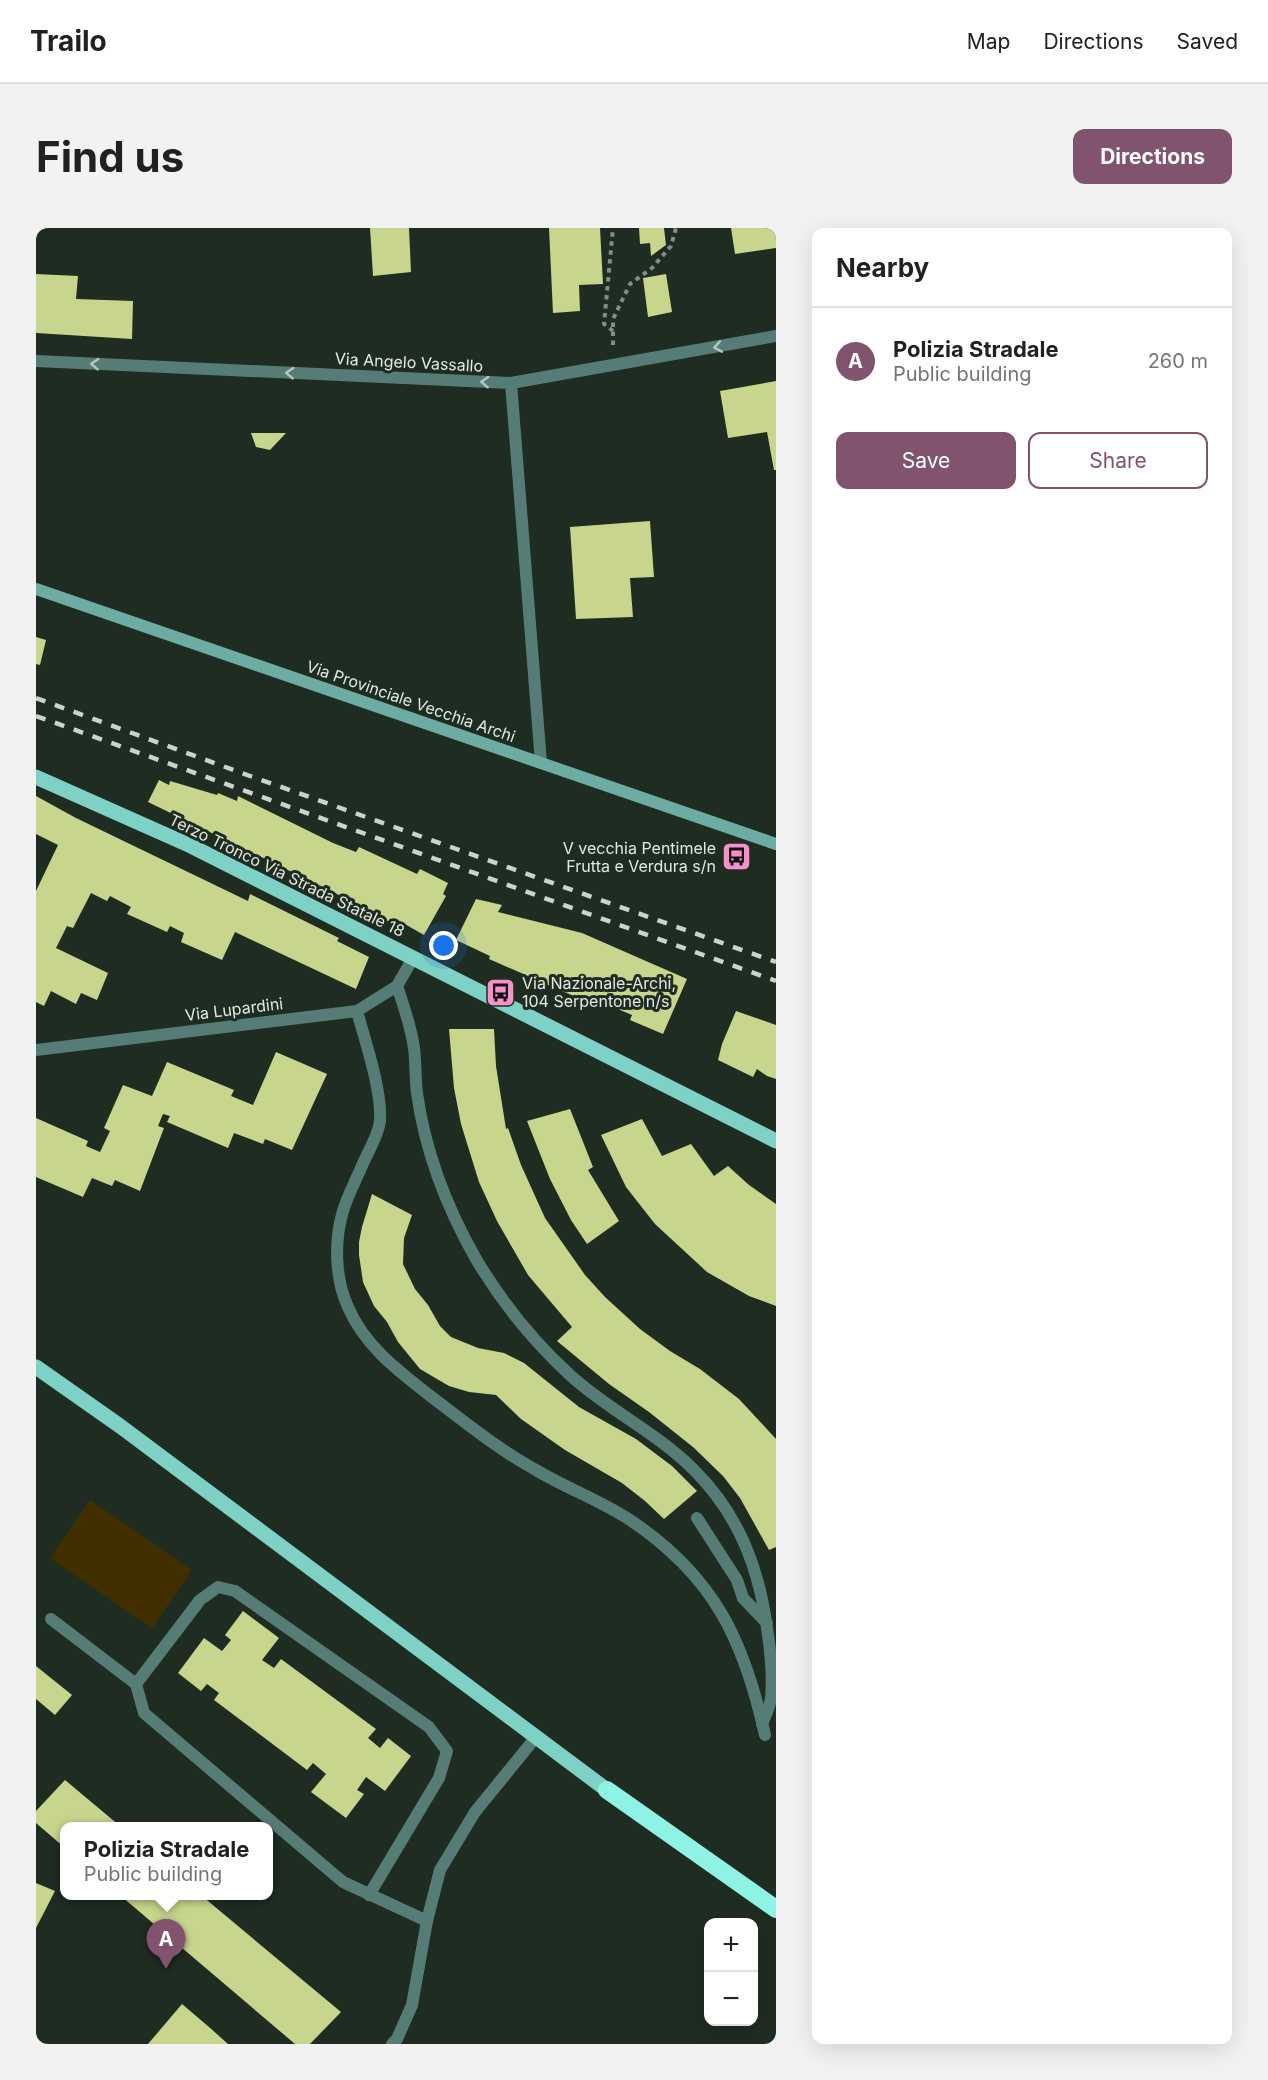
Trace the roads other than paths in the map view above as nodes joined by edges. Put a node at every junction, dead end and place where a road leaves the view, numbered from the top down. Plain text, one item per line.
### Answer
1 (776, 336) edge
2 (36, 361) edge
3 (511, 383) junction
4 (36, 589) edge
5 (541, 763) junction
6 (36, 777) edge
7 (776, 844) edge
8 (413, 958) junction
9 (397, 987) junction
10 (357, 1011) junction
11 (36, 1050) edge
12 (776, 1141) edge
13 (36, 1367) edge
14 (697, 1518) dead end
15 (51, 1619) dead end
16 (767, 1623) junction
17 (136, 1684) junction
18 (536, 1737) junction
19 (607, 1790) joint
20 (272, 1822) edge
21 (273, 1823) edge
22 (369, 1894) junction
23 (776, 1909) edge
24 (427, 1921) junction
25 (392, 2044) edge

1 -> 3 street, Via Angelo Vassallo
3 -> 2 street, Via Angelo Vassallo
3 - 5 street
4 - 5 street, Via Provinciale Vecchia Archi
5 - 7 street, Via Provinciale Vecchia Archi
6 - 8 main road, Terzo Tronco Via Strada Statale 18
8 - 9 street
8 - 12 main road, Terzo Tronco Via Strada Statale 18
9 - 10 street, Via Lupardini
9 - 16 street
10 - 11 street, Via Lupardini
10 - 16 street
13 - 18 main road
14 - 16 street
15 - 17 street
17 - 20 street
17 - 22 street
18 - 19 main road
18 - 24 street
19 - 23 highway
21 - 22 street
22 - 24 street
24 - 25 street

